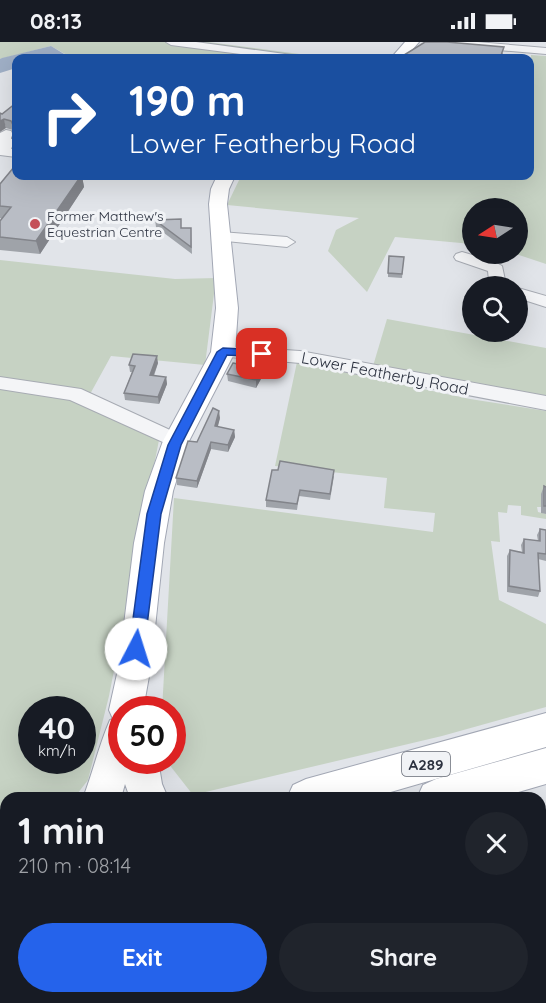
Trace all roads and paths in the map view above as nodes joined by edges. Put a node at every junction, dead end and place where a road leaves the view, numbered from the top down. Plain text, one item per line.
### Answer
1 (171, 42) edge
2 (412, 42) edge
3 (436, 46) edge
4 (456, 48) junction
5 (546, 51) edge
6 (262, 54) edge
7 (402, 54) edge
8 (465, 54) edge
9 (2, 133) edge
10 (12, 153) edge
11 (224, 180) edge
12 (220, 237) junction
13 (287, 242) dead end
14 (487, 264) edge
15 (497, 276) edge
16 (528, 296) edge
17 (546, 302) edge
18 (223, 352) junction
19 (0, 383) edge
20 (546, 402) edge
21 (176, 441) junction
22 (135, 665) junction
23 (129, 696) edge
24 (139, 696) edge
25 (546, 730) edge
26 (546, 766) edge
27 (111, 774) edge
28 (142, 774) edge
29 (104, 792) edge
30 (146, 792) edge
31 (327, 792) edge
32 (457, 792) edge

1 - 6 street
2 - 7 main road
3 - 4 street
4 - 5 street
4 - 8 street
9 - 10 street
11 - 12 main road
12 - 13 street
12 - 18 main road
14 - 15 street
16 - 17 street
18 - 20 street, Lower Featherby Road
18 - 21 main road
19 - 21 street
21 - 22 main road
22 - 23 main road
22 - 24 main road
25 - 31 main road, A289
26 - 32 main road, A289
27 - 29 main road
28 - 30 main road

